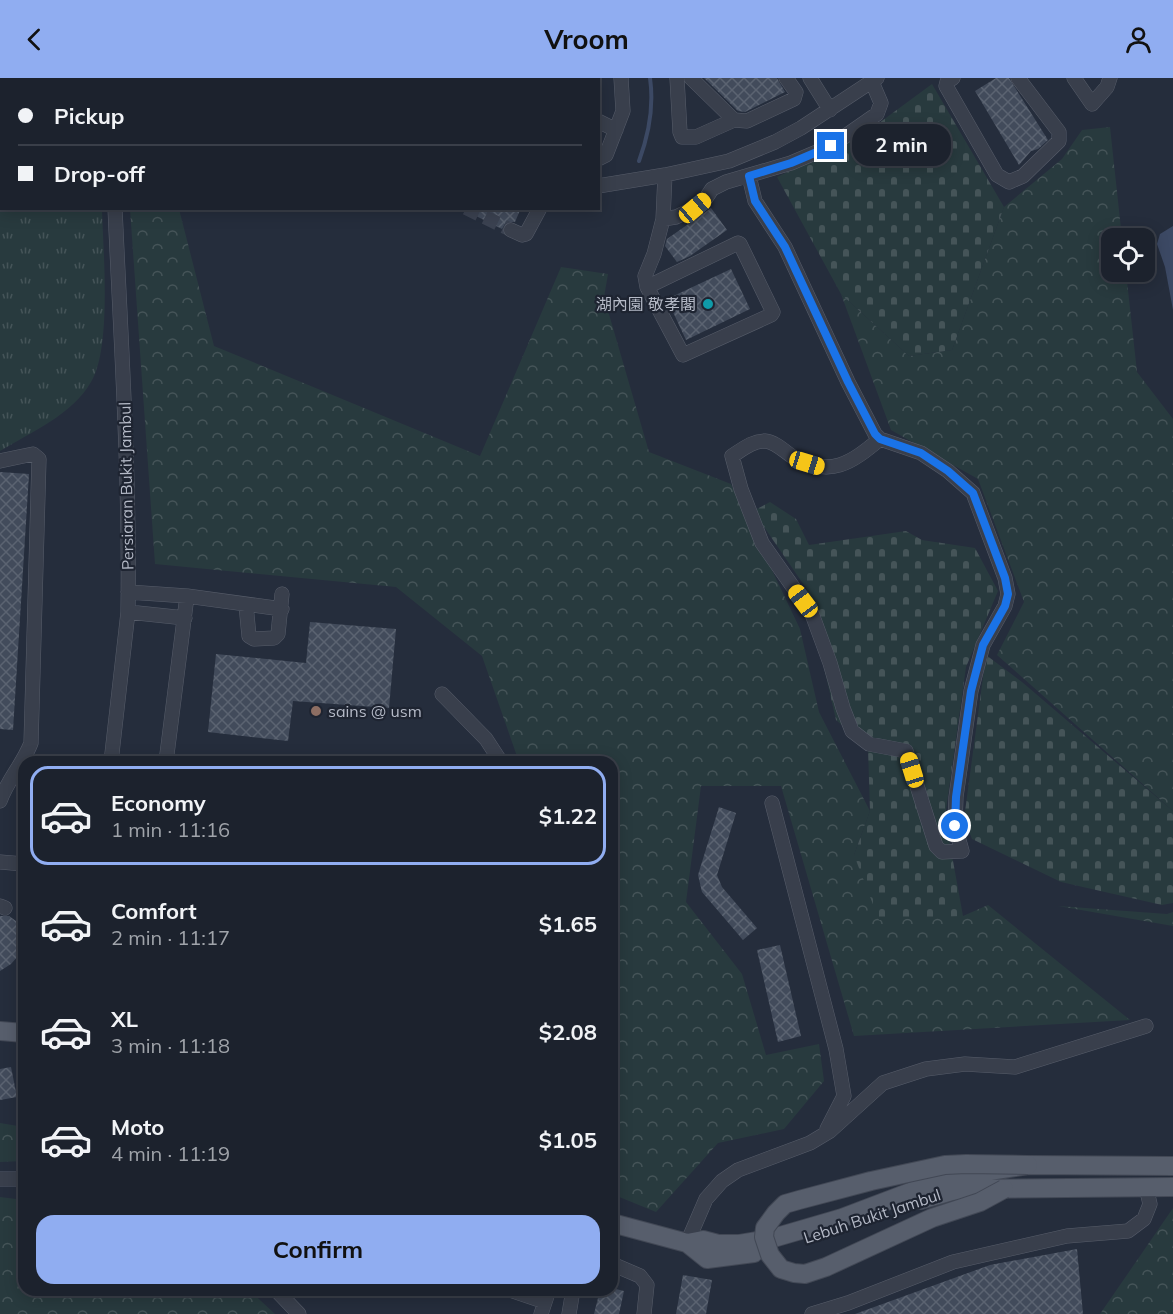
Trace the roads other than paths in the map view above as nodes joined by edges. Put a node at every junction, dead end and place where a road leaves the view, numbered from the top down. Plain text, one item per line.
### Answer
1 (621, 78) edge
2 (677, 78) edge
3 (691, 78) edge
4 (786, 78) edge
5 (810, 78) edge
6 (952, 78) edge
7 (1018, 78) edge
8 (1074, 78) edge
9 (1110, 78) edge
10 (874, 80) edge
11 (830, 110) junction
12 (734, 120) junction
13 (600, 122) edge
14 (616, 130) junction
15 (600, 158) edge
16 (665, 175) junction
17 (749, 176) junction
18 (600, 186) edge
19 (115, 210) edge
20 (539, 210) edge
21 (663, 219) junction
22 (511, 230) dead end
23 (647, 287) junction
24 (880, 439) junction
25 (0, 461) edge
26 (128, 592) junction
27 (282, 594) dead end
28 (188, 596) junction
29 (246, 605) junction
30 (282, 609) junction
31 (128, 612) junction
32 (185, 618) junction
33 (442, 694) dead end
34 (26, 756) edge
35 (112, 756) edge
36 (167, 756) edge
37 (497, 756) edge
38 (18, 767) edge
39 (0, 801) edge
40 (772, 803) dead end
41 (0, 862) edge
42 (18, 864) edge
43 (1146, 1026) dead end
44 (0, 1031) edge
45 (18, 1032) edge
46 (824, 1134) junction
47 (1028, 1166) junction
48 (1173, 1166) edge
49 (0, 1179) edge
50 (18, 1179) edge
51 (1146, 1187) junction
52 (1173, 1187) edge
53 (1004, 1189) junction
54 (618, 1225) edge
55 (687, 1243) junction
56 (618, 1267) edge
57 (282, 1296) edge
58 (528, 1296) edge
59 (572, 1296) edge
60 (545, 1302) edge
61 (299, 1314) edge
62 (569, 1314) edge
63 (644, 1314) edge
64 (812, 1314) edge

1 - 14 street
2 - 12 street
3 - 12 street
4 - 12 street
5 - 11 street
6 - 7 street
8 - 9 street
10 - 11 street
10 - 17 street
11 - 16 street
13 - 14 street
14 - 15 street
16 - 18 street
16 - 21 street
17 - 21 street
17 - 24 street
19 - 26 street, Persiaran Bukit Jambul
20 - 22 street
21 - 23 street
23 - 23 street
24 - 24 street
25 - 34 street
26 - 28 street
26 - 31 street, Persiaran Bukit Jambul
27 - 30 street
28 - 29 street
28 - 32 street
29 - 30 street
29 - 30 street
31 - 32 street
31 - 35 street, Persiaran Bukit Jambul
32 - 36 street
33 - 37 street
38 - 39 street
40 - 46 street
41 - 42 street
43 - 46 street
44 - 45 main road
46 - 55 street
47 - 48 main road, Lebuh Bukit Jambul
47 - 53 main road, bridge
47 - 55 main road, Lebuh Bukit Jambul
49 - 50 street
51 - 52 main road, Lebuh Bukit Jambul
51 - 53 main road, Lebuh Bukit Jambul
51 - 64 street
53 - 55 main road, Lebuh Bukit Jambul
54 - 55 main road, Lebuh Bukit Jambul
56 - 63 street
57 - 61 street
58 - 60 street
59 - 62 street

